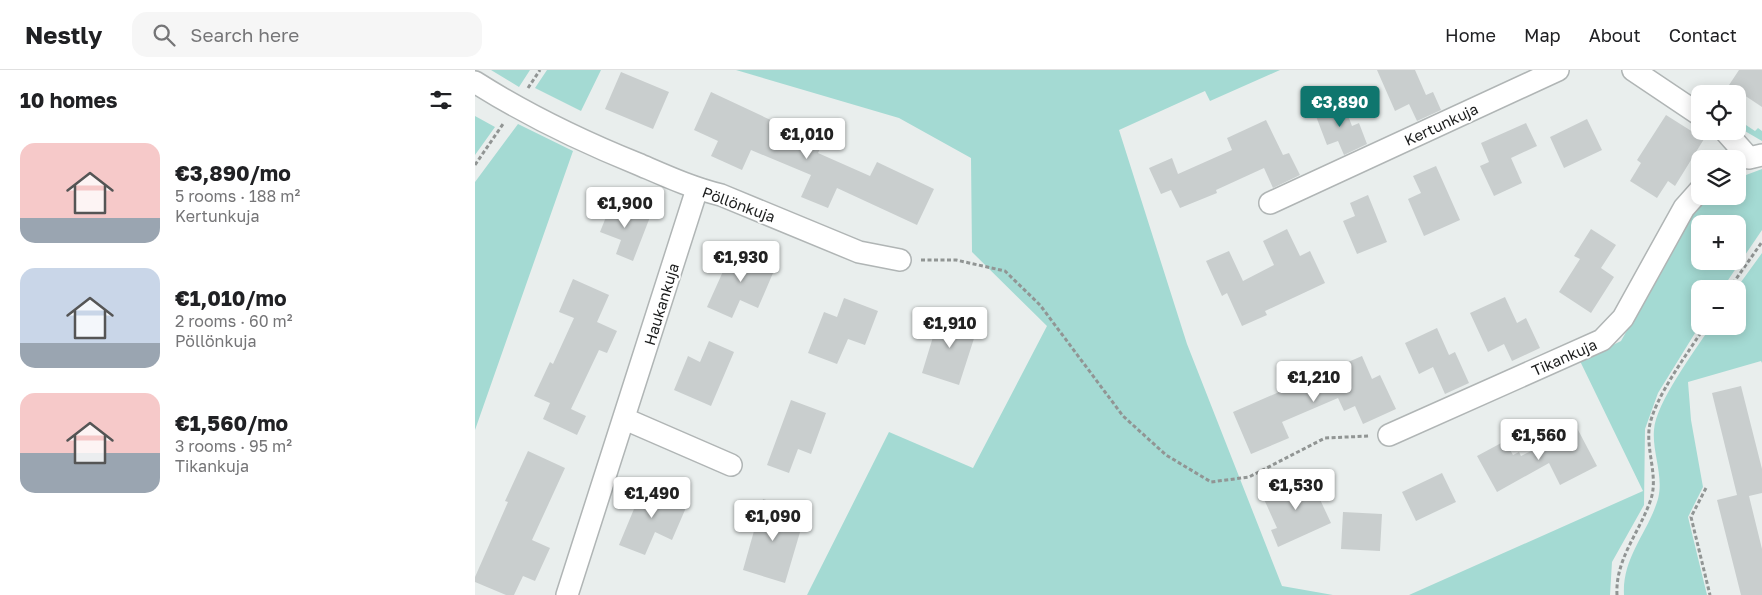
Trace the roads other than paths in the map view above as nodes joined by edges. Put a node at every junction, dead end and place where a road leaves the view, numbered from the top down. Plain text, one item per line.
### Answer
1 (1558, 70) edge
2 (1633, 70) edge
3 (475, 82) edge
4 (1691, 109) edge
5 (1733, 140) edge
6 (1749, 159) edge
7 (697, 189) junction
8 (1691, 200) edge
9 (1270, 203) dead end
10 (900, 260) road end
11 (625, 419) junction
12 (1389, 435) road end
13 (731, 465) dead end
14 (567, 595) edge

1 - 9 street, Kertunkuja
2 - 4 street
3 - 7 street, Pöllönkuja
5 - 6 street
7 - 10 street, Pöllönkuja
7 - 11 street, Haukankuja
8 - 12 street, Tikankuja
11 - 13 street
11 - 14 street, Haukankuja

